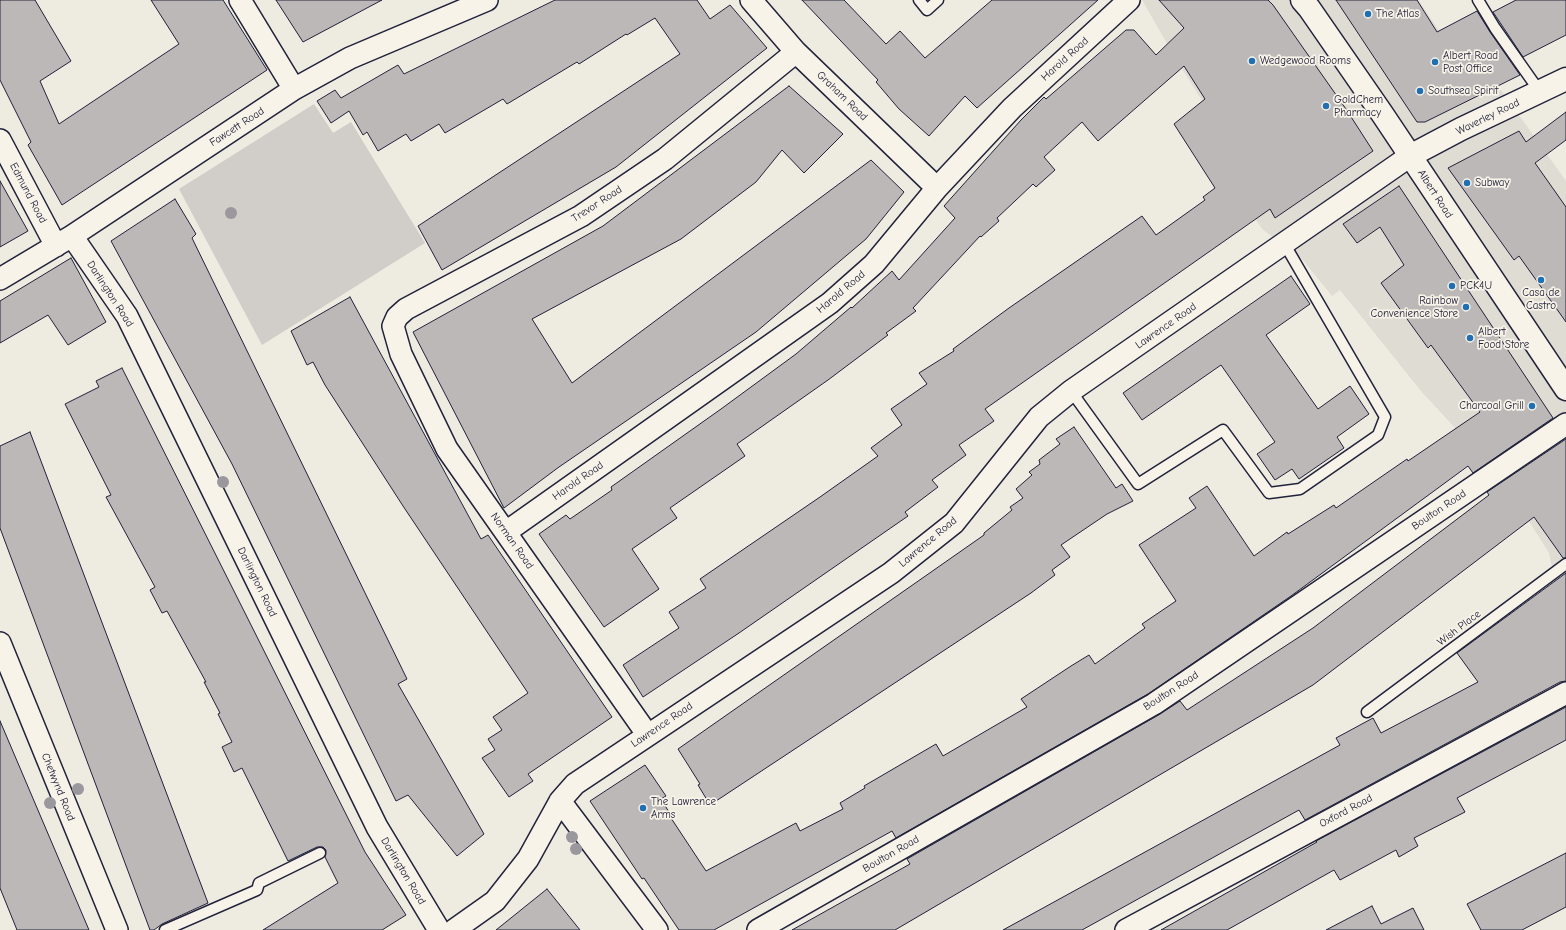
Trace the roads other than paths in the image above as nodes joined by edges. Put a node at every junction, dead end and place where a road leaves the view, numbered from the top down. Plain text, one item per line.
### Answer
1 (240, 0) edge
2 (487, 0) edge
3 (751, 0) edge
4 (919, 0) edge
5 (938, 0) edge
6 (1129, 0) edge
7 (1302, 0) edge
8 (1478, 0) edge
9 (796, 52) junction
10 (1566, 79) edge
11 (294, 89) junction
12 (1540, 92) junction
13 (0, 140) edge
14 (1410, 156) junction
15 (937, 188) junction
16 (64, 241) junction
17 (1284, 244) junction
18 (0, 279) edge
19 (396, 337) joint
20 (1566, 390) edge
21 (1071, 391) junction
22 (1566, 424) edge
23 (506, 532) junction
24 (1566, 564) edge
25 (0, 643) edge
26 (1566, 693) edge
27 (1366, 712) dead end
28 (647, 734) junction
29 (560, 801) junction
30 (320, 853) dead end
31 (117, 930) edge
32 (165, 930) edge
33 (439, 930) edge
34 (454, 930) edge
35 (656, 930) edge
36 (758, 930) edge
37 (1126, 930) edge

1 - 11 street
2 - 11 street, Fawcett Road
3 - 9 street, Graham Road
4 - 5 lane
6 - 15 street, Harold Road
7 - 14 main road, Albert Road
8 - 12 lane
9 - 15 street, Graham Road
9 - 19 street, Trevor Road
10 - 12 main road, Waverley Road
11 - 16 street, Fawcett Road
12 - 14 main road, Waverley Road
13 - 16 street, Edmund Road
14 - 17 street, Lawrence Road
14 - 20 main road, Albert Road
15 - 23 street, Harold Road
16 - 18 street, Fawcett Road
16 - 33 street, Darlington Road
17 - 21 street, Lawrence Road
17 - 21 lane
19 - 23 street, Norman Road
21 - 28 street, Lawrence Road
22 - 36 street, Boulton Road
23 - 28 street, Norman Road
24 - 27 lane, Wish Place
25 - 31 street, Chetwynd Road
26 - 37 street, Oxford Road
28 - 29 street, Lawrence Road
29 - 34 street, Lawrence Road
29 - 35 street
30 - 32 lane

